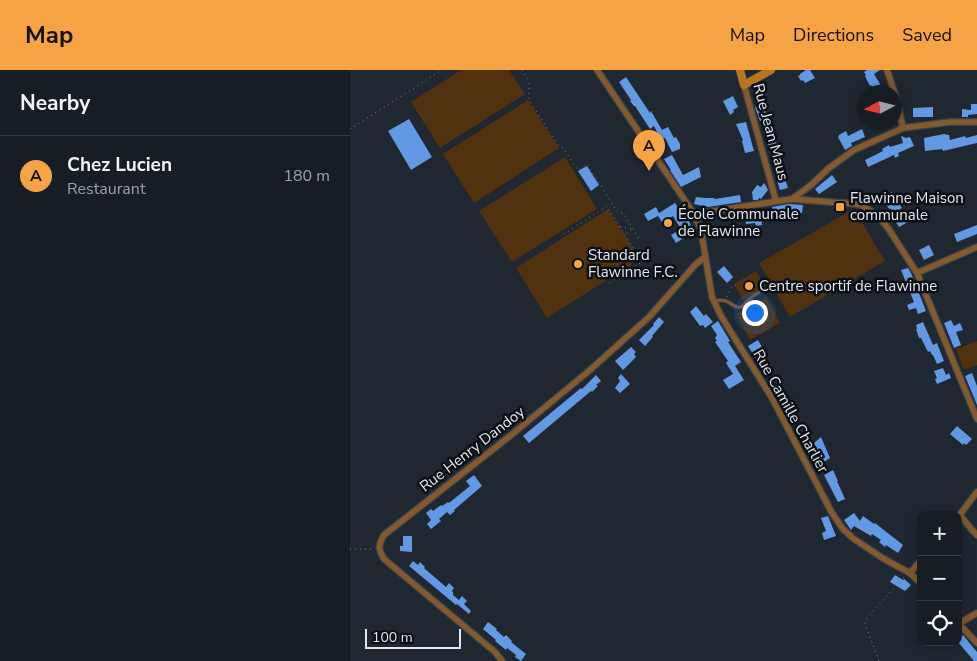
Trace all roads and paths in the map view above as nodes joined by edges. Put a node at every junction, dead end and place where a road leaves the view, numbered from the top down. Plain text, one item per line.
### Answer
1 (442, 70) edge
2 (522, 70) edge
3 (597, 70) edge
4 (740, 70) edge
5 (771, 70) edge
6 (886, 70) edge
7 (744, 85) junction
8 (977, 122) edge
9 (903, 128) junction
10 (350, 129) edge
11 (792, 199) junction
12 (776, 201) junction
13 (694, 214) junction
14 (620, 227) junction
15 (632, 229) junction
16 (564, 234) dead end
17 (625, 234) junction
18 (639, 239) dead end
19 (977, 247) edge
20 (706, 257) junction
21 (917, 272) junction
22 (739, 283) dead end
23 (607, 286) dead end
24 (767, 289) dead end
25 (727, 300) junction
26 (714, 302) junction
27 (977, 419) edge
28 (977, 492) edge
29 (962, 512) edge
30 (962, 519) edge
31 (977, 535) edge
32 (350, 549) edge
33 (379, 549) junction
34 (917, 564) edge
35 (909, 573) junction
36 (917, 580) edge
37 (977, 613) edge
38 (962, 622) edge
39 (962, 628) edge
40 (977, 643) edge
41 (502, 661) edge
42 (880, 661) edge

1 - 10 path
2 - 15 path
3 - 13 street, Rue Camille Charlier
4 - 7 street, Rue Jean Maus
5 - 7 street
6 - 9 street
7 - 12 street, Rue Jean Maus
8 - 9 street
9 - 11 street
11 - 12 street
11 - 21 street
12 - 13 street
13 - 20 street, Rue Camille Charlier
14 - 15 path
14 - 16 path
14 - 17 path
15 - 17 path
15 - 18 path
17 - 23 path
19 - 21 street
20 - 26 street, Rue Camille Charlier
20 - 33 street, Rue Henry Dandoy
21 - 27 street
22 - 25 path
24 - 25 lane
25 - 26 lane
26 - 35 street, Rue Camille Charlier
28 - 29 street
30 - 31 street
32 - 33 path
33 - 41 street
34 - 35 street
35 - 36 street, Rue Camille Charlier
35 - 42 path
37 - 38 street
39 - 40 street

